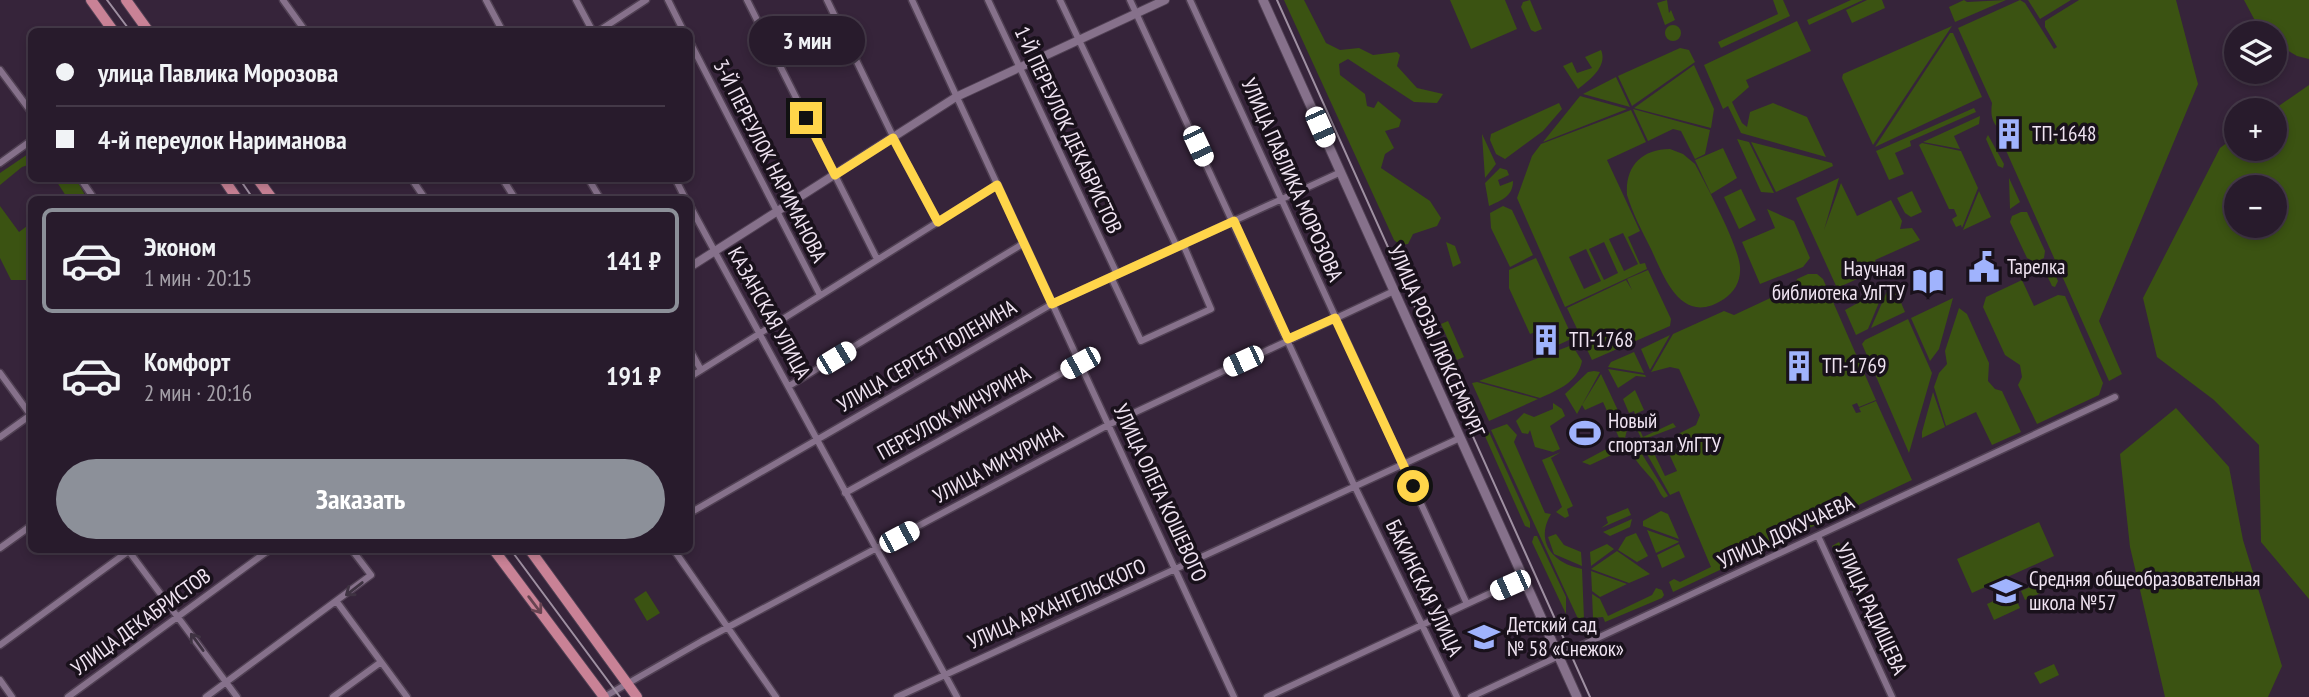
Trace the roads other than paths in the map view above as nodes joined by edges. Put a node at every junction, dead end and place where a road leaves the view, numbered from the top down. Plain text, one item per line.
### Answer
1 (91, 0) edge
2 (126, 0) edge
3 (283, 0) edge
4 (486, 0) edge
5 (576, 0) edge
6 (646, 0) edge
7 (668, 0) edge
8 (747, 0) edge
9 (827, 0) edge
10 (912, 0) edge
11 (988, 0) edge
12 (1059, 0) edge
13 (1130, 0) edge
14 (1164, 0) edge
15 (1190, 0) edge
16 (1263, 0) edge
17 (1136, 13) junction
18 (111, 28) edge
19 (146, 28) edge
20 (303, 28) edge
21 (501, 28) edge
22 (593, 28) edge
23 (601, 28) edge
24 (682, 28) edge
25 (1078, 40) junction
26 (693, 48) edge
27 (1019, 68) junction
28 (0, 71) edge
29 (956, 97) junction
30 (28, 108) edge
31 (893, 138) junction
32 (28, 143) edge
33 (0, 163) edge
34 (1340, 172) junction
35 (835, 175) junction
36 (997, 185) junction
37 (1282, 199) junction
38 (693, 211) edge
39 (776, 212) junction
40 (1234, 221) junction
41 (938, 222) junction
42 (1024, 243) junction
43 (1180, 245) junction
44 (715, 251) junction
45 (877, 259) junction
46 (693, 265) edge
47 (1114, 275) junction
48 (1394, 291) junction
49 (820, 295) junction
50 (1052, 304) junction
51 (1335, 318) junction
52 (761, 333) junction
53 (1288, 339) junction
54 (693, 355) edge
55 (1080, 363) junction
56 (701, 370) junction
57 (0, 373) edge
58 (693, 375) edge
59 (789, 386) junction
60 (2115, 397) dead end
61 (28, 411) edge
62 (28, 417) edge
63 (1108, 425) junction
64 (0, 437) edge
65 (1460, 438) junction
66 (817, 440) junction
67 (1402, 463) junction
68 (1354, 485) junction
69 (845, 493) junction
70 (693, 511) edge
71 (28, 528) edge
72 (1818, 536) junction
73 (0, 548) edge
74 (875, 549) junction
75 (125, 553) edge
76 (131, 553) edge
77 (265, 553) edge
78 (354, 553) edge
79 (496, 553) edge
80 (532, 553) edge
81 (676, 553) edge
82 (1176, 569) junction
83 (1523, 578) junction
84 (337, 602) junction
85 (1467, 604) junction
86 (179, 617) junction
87 (1422, 625) junction
88 (726, 628) junction
89 (0, 645) edge
90 (1559, 656) junction
91 (381, 662) junction
92 (944, 673) junction
93 (0, 680) edge
94 (226, 682) junction
95 (627, 682) junction
96 (12, 697) edge
97 (68, 697) edge
98 (206, 697) edge
99 (237, 697) edge
100 (333, 697) edge
101 (407, 697) edge
102 (604, 697) edge
103 (638, 697) edge
104 (776, 697) edge
105 (898, 697) edge
106 (957, 697) edge
107 (1234, 697) edge
108 (1267, 697) edge
109 (1457, 697) edge
110 (1471, 697) edge
111 (1577, 697) edge
112 (1892, 697) edge

1 - 18 main road
2 - 19 main road
3 - 20 street
4 - 21 street
5 - 22 street
6 - 23 street
7 - 24 street
8 - 35 street
9 - 31 street
10 - 29 street, УЛИЦА ОЛЕГА КОШЕВОГО
11 - 27 street, 1-Й ПЕРЕУЛОК ДЕКАБРИСТОВ
12 - 25 street
13 - 17 street, БАКИНСКАЯ УЛИЦА
14 - 17 street
15 - 37 street, УЛИЦА ПАВЛИКА МОРОЗОВА
16 - 34 main road, УЛИЦА РОЗЫ ЛЮКСЕМБУРГ
17 - 25 street
17 - 40 street, БАКИНСКАЯ УЛИЦА
25 - 27 street
25 - 43 street
26 - 39 street, 3-Й ПЕРЕУЛОК НАРИМАНОВА
27 - 29 street
27 - 47 street, 1-Й ПЕРЕУЛОК ДЕКАБРИСТОВ
28 - 30 street
29 - 31 street
29 - 36 street, УЛИЦА ОЛЕГА КОШЕВОГО
31 - 35 street
31 - 41 street
32 - 33 street
34 - 37 street, УЛИЦА СЕРГЕЯ ТЮЛЕНИНА
34 - 48 main road, УЛИЦА РОЗЫ ЛЮКСЕМБУРГ
35 - 39 street
35 - 45 street
36 - 41 street
36 - 42 street, УЛИЦА ОЛЕГА КОШЕВОГО
37 - 40 street, УЛИЦА СЕРГЕЯ ТЮЛЕНИНА
37 - 51 street, УЛИЦА ПАВЛИКА МОРОЗОВА
38 - 44 street, КАЗАНСКАЯ УЛИЦА
39 - 44 street
39 - 49 street, 3-Й ПЕРЕУЛОК НАРИМАНОВА
40 - 43 street, УЛИЦА СЕРГЕЯ ТЮЛЕНИНА
40 - 53 street, БАКИНСКАЯ УЛИЦА
41 - 45 street
42 - 50 street, УЛИЦА ОЛЕГА КОШЕВОГО
42 - 59 street
43 - 47 street, УЛИЦА СЕРГЕЯ ТЮЛЕНИНА
43 - 47 street, 1-Й ПЕРЕУЛОК ДЕКАБРИСТОВ
44 - 46 street
44 - 52 street, КАЗАНСКАЯ УЛИЦА
45 - 49 street
47 - 50 street, УЛИЦА СЕРГЕЯ ТЮЛЕНИНА
48 - 51 street, УЛИЦА МИЧУРИНА
48 - 65 main road, УЛИЦА РОЗЫ ЛЮКСЕМБУРГ
49 - 52 street
50 - 55 street, УЛИЦА ОЛЕГА КОШЕВОГО
50 - 66 street, УЛИЦА СЕРГЕЯ ТЮЛЕНИНА
51 - 53 street, УЛИЦА МИЧУРИНА
51 - 67 street, УЛИЦА ПАВЛИКА МОРОЗОВА
52 - 56 street
52 - 59 street, КАЗАНСКАЯ УЛИЦА
53 - 63 street, УЛИЦА МИЧУРИНА
53 - 68 street, БАКИНСКАЯ УЛИЦА
54 - 56 street
55 - 63 street, УЛИЦА ОЛЕГА КОШЕВОГО
55 - 69 street, ПЕРЕУЛОК МИЧУРИНА
56 - 58 street
57 - 61 street
59 - 66 street, КАЗАНСКАЯ УЛИЦА
60 - 72 street, УЛИЦА ДОКУЧАЕВА
62 - 64 street
63 - 74 street, УЛИЦА МИЧУРИНА
63 - 82 street, УЛИЦА ОЛЕГА КОШЕВОГО
65 - 67 street, УЛИЦА АРХАНГЕЛЬСКОГО
65 - 83 main road, УЛИЦА РОЗЫ ЛЮКСЕМБУРГ
66 - 69 street, КАЗАНСКАЯ УЛИЦА
66 - 70 street, УЛИЦА СЕРГЕЯ ТЮЛЕНИНА
67 - 68 street, УЛИЦА АРХАНГЕЛЬСКОГО
67 - 85 street, УЛИЦА ПАВЛИКА МОРОЗОВА
68 - 82 street, УЛИЦА АРХАНГЕЛЬСКОГО
68 - 87 street, БАКИНСКАЯ УЛИЦА
69 - 74 street, КАЗАНСКАЯ УЛИЦА
71 - 73 street
72 - 90 street, УЛИЦА ДОКУЧАЕВА
72 - 112 street, УЛИЦА РАДИЩЕВА
74 - 88 street, УЛИЦА МИЧУРИНА
74 - 92 street, КАЗАНСКАЯ УЛИЦА
75 - 89 street
76 - 86 street
77 - 86 street, УЛИЦА ДЕКАБРИСТОВ
78 -> 84 street
79 -> 102 main road
80 - 95 main road
81 - 88 street
82 - 92 street, УЛИЦА АРХАНГЕЛЬСКОГО
82 - 107 street, УЛИЦА ОЛЕГА КОШЕВОГО
83 - 85 street
83 - 90 main road, УЛИЦА РОЗЫ ЛЮКСЕМБУРГ
84 - 91 street
84 - 94 street
85 - 87 street
94 -> 86 street
86 - 97 street, УЛИЦА ДЕКАБРИСТОВ
87 - 108 street
87 - 109 street, БАКИНСКАЯ УЛИЦА
88 - 95 street, УЛИЦА МИЧУРИНА
88 - 104 street
90 - 110 street, УЛИЦА ДОКУЧАЕВА
90 - 111 main road, УЛИЦА РОЗЫ ЛЮКСЕМБУРГ
91 - 100 street
91 - 101 street
92 - 105 street, УЛИЦА АРХАНГЕЛЬСКОГО
92 - 106 street, КАЗАНСКАЯ УЛИЦА
93 - 96 street
94 - 98 street
94 - 99 street
95 - 102 street, УЛИЦА МИЧУРИНА
95 - 103 main road

